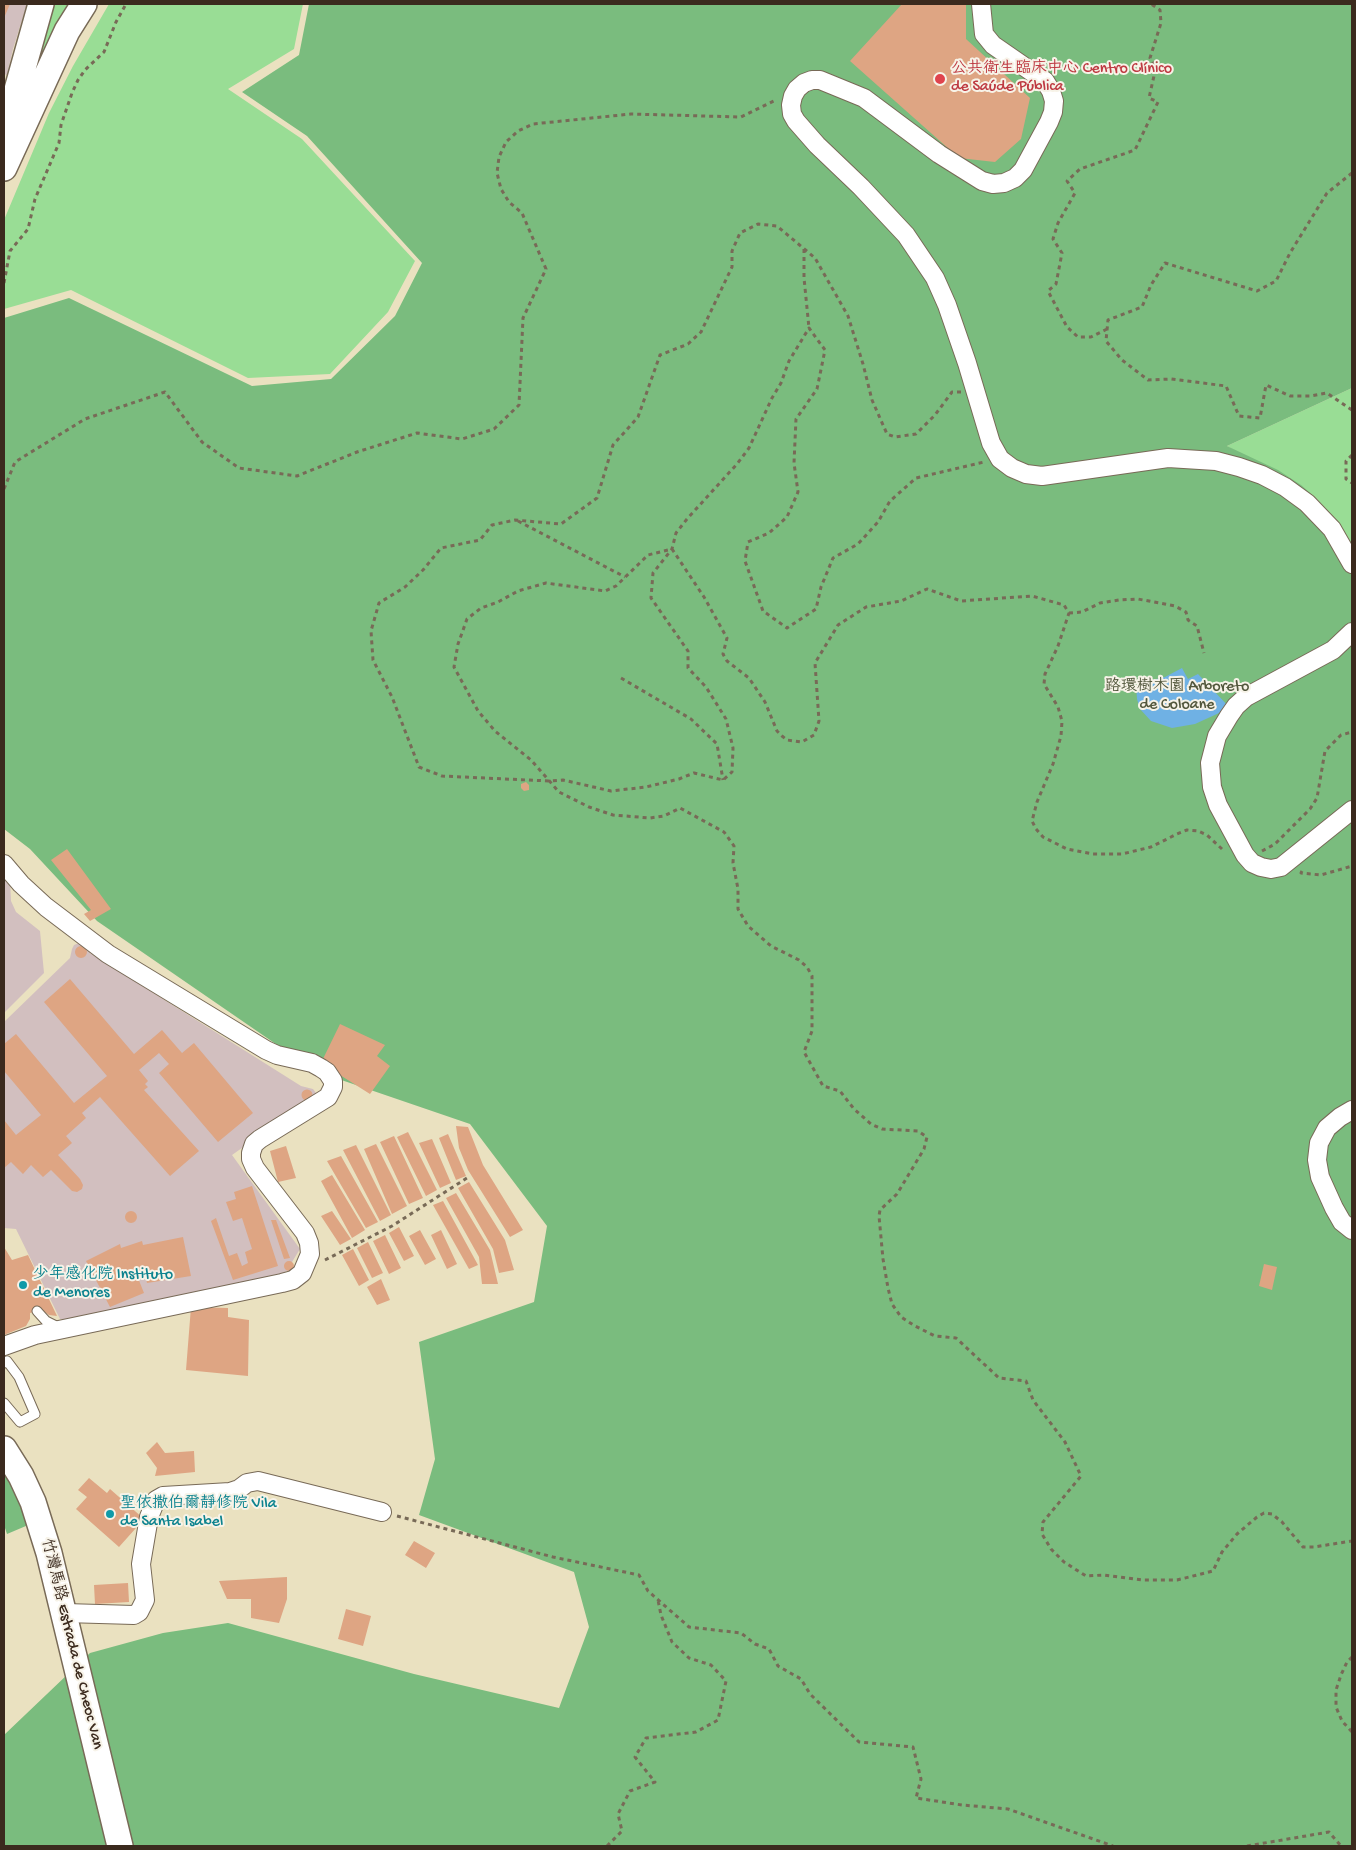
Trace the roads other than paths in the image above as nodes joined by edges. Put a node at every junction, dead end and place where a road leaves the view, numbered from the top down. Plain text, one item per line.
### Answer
1 (41, 4) edge
2 (84, 4) edge
3 (981, 4) edge
4 (13, 78) edge
5 (6, 114) edge
6 (4, 168) edge
7 (1352, 564) edge
8 (1352, 632) edge
9 (1352, 810) edge
10 (4, 864) edge
11 (1352, 1110) edge
12 (1352, 1230) edge
13 (4, 1346) edge
14 (4, 1363) edge
15 (4, 1403) edge
16 (4, 1449) edge
17 (382, 1512) road end
18 (65, 1613) junction
19 (120, 1846) edge

1 - 4 main road
2 - 6 main road
3 - 7 street
4 - 5 main road
8 - 9 street
10 - 13 street
11 - 12 street
14 - 15 lane
16 - 18 main road, 竹灣馬路 Estrada de Cheoc Van
17 - 18 street
18 - 19 main road, 竹灣馬路 Estrada de Cheoc Van

